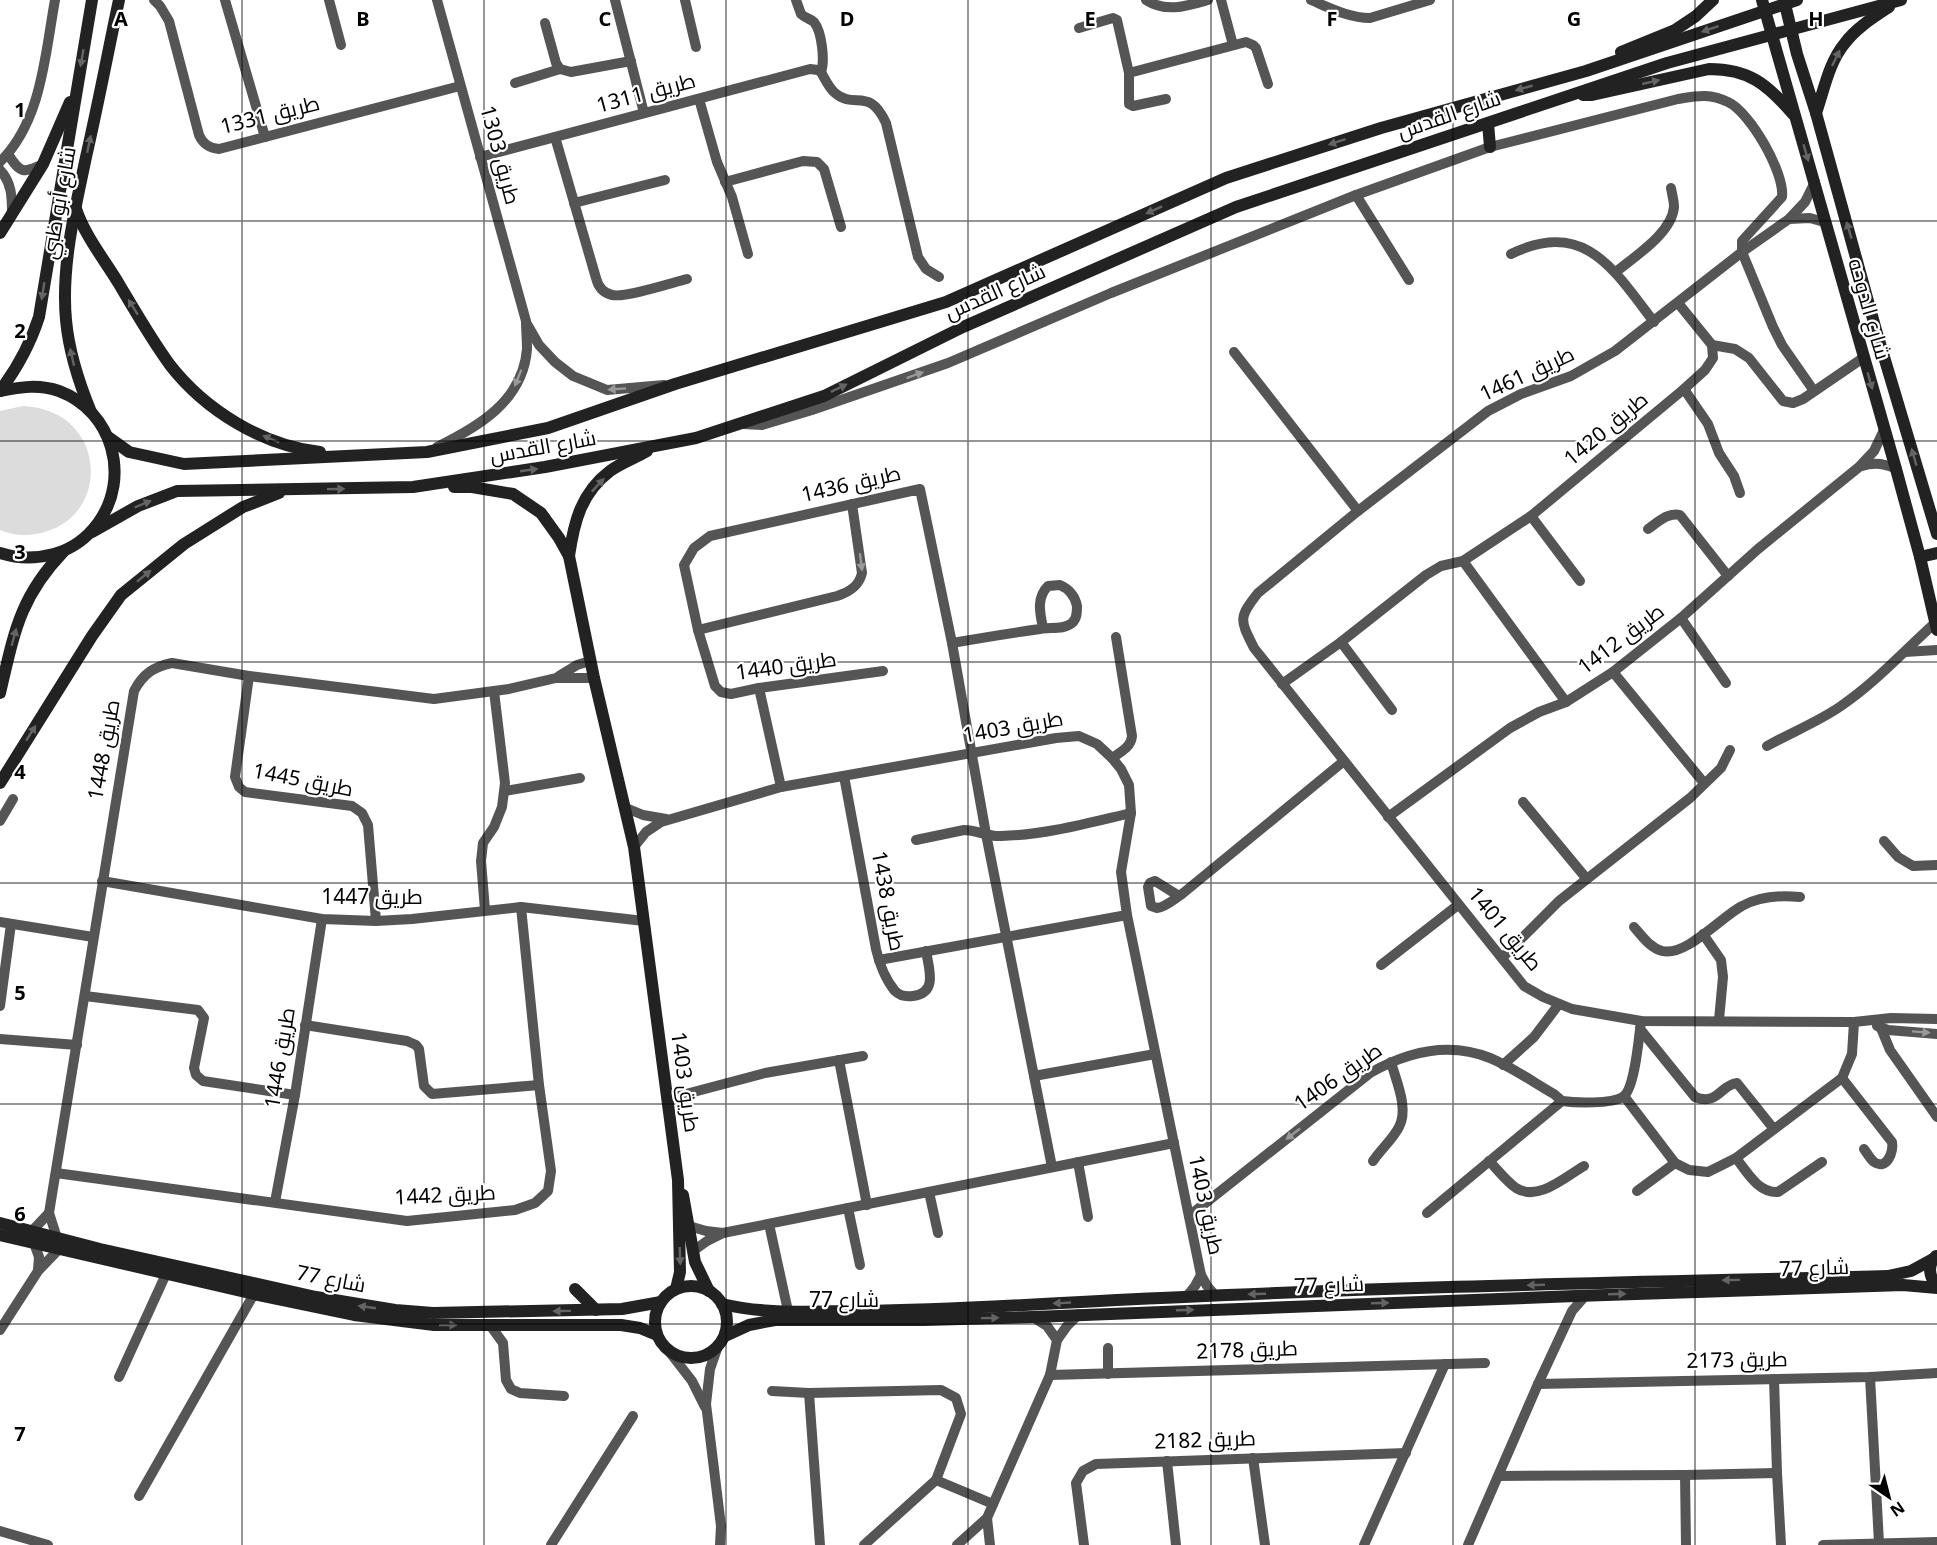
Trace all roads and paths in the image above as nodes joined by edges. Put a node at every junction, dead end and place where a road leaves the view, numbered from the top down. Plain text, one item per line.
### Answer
1 (55, 0) edge
2 (92, 0) edge
3 (119, 0) edge
4 (154, 0) edge
5 (225, 0) edge
6 (329, 0) edge
7 (437, 0) edge
8 (615, 0) edge
9 (685, 0) edge
10 (796, 0) edge
11 (1146, 0) edge
12 (1208, 0) edge
13 (1221, 0) edge
14 (1311, 0) edge
15 (1430, 0) edge
16 (1713, 0) edge
17 (1797, 0) edge
18 (1899, 1) edge
19 (1784, 2) edge
20 (1763, 5) edge
21 (545, 23) dead end
22 (1079, 28) dead end
23 (1791, 30) junction
24 (1773, 36) junction
25 (341, 45) dead end
26 (1233, 45) junction
27 (696, 46) dead end
28 (631, 61) junction
29 (560, 69) junction
30 (1586, 71) junction
31 (821, 72) junction
32 (1129, 73) junction
33 (515, 82) dead end
34 (1268, 84) dead end
35 (77, 85) junction
36 (460, 86) junction
37 (1573, 94) junction
38 (699, 99) junction
39 (1166, 99) dead end
40 (644, 113) junction
41 (1816, 113) junction
42 (1796, 117) junction
43 (1488, 123) junction
44 (555, 136) junction
45 (265, 137) junction
46 (1490, 147) junction
47 (480, 157) junction
48 (4, 158) edge
49 (43, 164) junction
50 (0, 170) edge
51 (665, 180) dead end
52 (725, 182) junction
53 (1815, 182) junction
54 (1671, 188) dead end
55 (1356, 195) junction
56 (574, 203) junction
57 (76, 207) junction
58 (12, 215) junction
59 (1789, 219) junction
60 (1824, 222) junction
61 (841, 227) dead end
62 (0, 233) edge
63 (1742, 252) junction
64 (748, 254) dead end
65 (1511, 254) dead end
66 (1616, 272) junction
67 (939, 277) dead end
68 (687, 279) dead end
69 (1409, 280) dead end
70 (1678, 303) junction
71 (526, 321) junction
72 (1654, 322) junction
73 (1712, 345) junction
74 (1234, 352) dead end
75 (1863, 358) junction
76 (675, 384) junction
77 (1684, 389) junction
78 (0, 391) edge
79 (1814, 391) junction
80 (92, 412) junction
81 (738, 424) junction
82 (1884, 430) junction
83 (108, 437) junction
84 (658, 446) junction
85 (427, 452) junction
86 (348, 455) junction
87 (1859, 467) junction
88 (1896, 469) junction
89 (413, 487) junction
90 (287, 490) junction
91 (1923, 490) junction
92 (1740, 493) dead end
93 (1937, 503) edge
94 (852, 504) junction
95 (1358, 512) junction
96 (1531, 516) junction
97 (1648, 529) dead end
98 (92, 532) junction
99 (1937, 536) edge
100 (1916, 543) junction
101 (63, 552) junction
102 (0, 553) edge
103 (1937, 553) edge
104 (569, 556) junction
105 (1920, 556) junction
106 (1463, 561) junction
107 (684, 565) joint
108 (1728, 576) junction
109 (1580, 581) dead end
110 (1681, 618) junction
111 (1242, 625) joint
112 (1936, 627) edge
113 (1043, 628) junction
114 (698, 630) junction
115 (1116, 637) dead end
116 (1341, 642) junction
117 (952, 643) junction
118 (1937, 650) edge
119 (1905, 652) junction
120 (590, 661) junction
121 (883, 671) dead end
122 (1613, 672) junction
123 (249, 676) junction
124 (556, 678) junction
125 (594, 678) junction
126 (1726, 683) dead end
127 (1282, 684) junction
128 (759, 688) junction
129 (494, 691) junction
130 (0, 693) edge
131 (1566, 702) junction
132 (1392, 710) dead end
133 (1767, 746) dead end
134 (1730, 750) dead end
135 (972, 754) junction
136 (1112, 758) junction
137 (1344, 761) junction
138 (844, 776) junction
139 (580, 778) dead end
140 (0, 783) edge
141 (1704, 783) junction
142 (781, 787) junction
143 (505, 791) junction
144 (13, 799) dead end
145 (1523, 802) dead end
146 (626, 808) junction
147 (1131, 813) junction
148 (1388, 816) junction
149 (669, 819) junction
150 (0, 821) edge
151 (986, 834) junction
152 (916, 840) dead end
153 (1884, 841) dead end
154 (634, 847) junction
155 (1937, 865) edge
156 (1586, 878) junction
157 (102, 881) junction
158 (1179, 896) dead end
159 (1800, 897) dead end
160 (1458, 904) junction
161 (521, 907) junction
162 (485, 910) junction
163 (1126, 915) junction
164 (322, 919) junction
165 (376, 921) junction
166 (644, 921) junction
167 (6, 923) edge
168 (1634, 927) dead end
169 (1703, 934) junction
170 (93, 937) junction
171 (1006, 937) junction
172 (926, 951) junction
173 (1502, 958) junction
174 (879, 960) junction
175 (1381, 965) dead end
176 (85, 996) junction
177 (1559, 1004) junction
178 (0, 1006) edge
179 (1937, 1019) edge
180 (1719, 1020) junction
181 (1860, 1022) junction
182 (305, 1025) junction
183 (1641, 1025) junction
184 (1881, 1028) junction
185 (1937, 1034) edge
186 (0, 1039) edge
187 (77, 1045) junction
188 (1155, 1054) junction
189 (863, 1056) dead end
190 (839, 1060) junction
191 (1390, 1062) junction
192 (1503, 1065) junction
193 (1034, 1076) junction
194 (1842, 1078) junction
195 (539, 1084) junction
196 (295, 1095) junction
197 (1624, 1096) junction
198 (667, 1099) junction
199 (1562, 1101) junction
200 (1937, 1117) edge
201 (1773, 1128) junction
202 (1174, 1143) junction
203 (1864, 1149) dead end
204 (1736, 1158) junction
205 (1373, 1161) dead end
206 (1489, 1161) junction
207 (1078, 1162) junction
208 (1822, 1162) dead end
209 (1676, 1163) junction
210 (1584, 1166) dead end
211 (1052, 1167) junction
212 (56, 1173) junction
213 (678, 1180) junction
214 (1637, 1191) dead end
215 (929, 1192) junction
216 (275, 1202) junction
217 (867, 1205) junction
218 (848, 1208) junction
219 (49, 1213) junction
220 (1427, 1213) dead end
221 (1189, 1216) junction
222 (1088, 1217) dead end
223 (0, 1223) edge
224 (769, 1224) junction
225 (689, 1226) junction
226 (723, 1233) junction
227 (938, 1233) dead end
228 (0, 1235) edge
229 (33, 1237) junction
230 (59, 1243) junction
231 (693, 1251) junction
232 (1935, 1257) edge
233 (860, 1265) dead end
234 (38, 1271) junction
235 (166, 1274) junction
236 (1201, 1275) junction
237 (1937, 1287) edge
238 (575, 1289) dead end
239 (676, 1290) junction
240 (709, 1291) junction
241 (254, 1294) junction
242 (1586, 1295) junction
243 (1187, 1296) junction
244 (1216, 1296) junction
245 (1562, 1296) junction
246 (662, 1302) junction
247 (722, 1304) junction
248 (596, 1310) junction
249 (788, 1311) junction
250 (1572, 1311) junction
251 (1079, 1314) junction
252 (1033, 1317) junction
253 (490, 1325) junction
254 (518, 1326) junction
255 (0, 1330) edge
256 (657, 1335) junction
257 (1057, 1340) junction
258 (721, 1341) junction
259 (503, 1343) junction
260 (1108, 1348) dead end
261 (668, 1350) junction
262 (1485, 1362) dead end
263 (1445, 1364) junction
264 (1937, 1373) edge
265 (1108, 1374) junction
266 (1050, 1375) junction
267 (119, 1377) dead end
268 (1870, 1377) junction
269 (1774, 1379) junction
270 (1538, 1384) junction
271 (772, 1391) dead end
272 (809, 1393) junction
273 (564, 1396) dead end
274 (633, 1416) dead end
275 (708, 1416) junction
276 (1406, 1453) junction
277 (1253, 1458) junction
278 (1167, 1461) junction
279 (1777, 1473) junction
280 (1685, 1475) junction
281 (1499, 1476) junction
282 (936, 1480) junction
283 (139, 1496) dead end
284 (993, 1504) junction
285 (987, 1518) junction
286 (0, 1531) edge
287 (1937, 1542) edge
288 (1880, 1543) junction
289 (48, 1545) edge
290 (552, 1545) edge
291 (720, 1545) edge
292 (820, 1545) edge
293 (864, 1545) edge
294 (957, 1545) edge
295 (990, 1545) edge
296 (1084, 1545) edge
297 (1176, 1545) edge
298 (1265, 1545) edge
299 (1364, 1545) edge
300 (1468, 1545) edge
301 (1686, 1545) edge
302 (1781, 1545) edge
303 (1823, 1545) edge

1 - 48 street
2 -> 35 street, شارع أبو ظبي
57 -> 3 street, شارع أبو ظبي
4 - 45 street, طريق 1331
5 - 45 street
6 - 25 street
7 - 36 street, طريق 1303
8 - 28 street
9 - 27 street
10 - 31 street
11 - 12 street
13 - 26 street
14 - 15 street
16 - 30 street
17 - 19 street, شارع القدس
18 - 23 street, شارع القدس
41 -> 18 street
19 - 20 street, شارع القدس
19 - 23 street, شارع الدوحه
20 - 24 street, شارع الدوحه
20 -> 30 street, شارع القدس
21 - 29 street
22 - 32 street
23 - 24 street, شارع القدس
23 - 41 street, شارع الدوحه
24 - 37 street, شارع القدس
24 - 42 street, شارع الدوحه
26 - 32 street
26 - 34 street
28 - 29 street
28 - 40 street
29 - 33 street
30 -> 76 street, شارع القدس
31 - 38 street, طريق 1311
31 - 67 street
32 - 39 street
35 - 49 street
35 -> 78 street, شارع أبو ظبي
36 - 45 street, طريق 1331
36 - 47 street, طريق 1303
37 -> 42 street
37 - 43 street, شارع القدس
38 - 40 street, طريق 1311
38 - 52 street
40 - 44 street, طريق 1311
91 -> 41 street, شارع الدوحه
42 -> 53 street, شارع الدوحه
43 - 46 street
81 -> 43 street, شارع القدس
44 - 47 street, طريق 1311
44 - 56 street
46 - 55 street
46 - 63 street
47 - 71 street, طريق 1303
48 - 49 street
49 - 58 street
50 - 58 street
51 - 56 street
52 - 61 street
52 - 64 street
53 - 59 street, طريق 1461
53 - 60 street, شارع الدوحه
54 - 66 street
55 - 69 street
81 -> 55 street
56 - 68 street
80 -> 57 street, شارع أبو ظبي
86 -> 57 street
58 - 62 street
59 - 60 street
59 - 63 street, طريق 1461
60 - 75 street, شارع الدوحه
63 - 70 street, طريق 1461
63 - 79 street
65 - 66 street
66 - 72 street
70 - 72 street, طريق 1461
70 - 73 street
76 -> 71 street, طريق 1303
71 -> 85 street, طريق 1303
72 - 95 street, طريق 1461
73 - 77 street, طريق 1420
73 - 79 street
74 - 95 street
75 - 79 street
75 -> 82 street, شارع الدوحه
76 - 85 street, شارع القدس
77 - 92 street
77 - 96 street, طريق 1420
78 - 80 street
80 - 83 street
81 - 84 street, شارع القدس
82 - 87 street, طريق 1412
82 - 88 street, شارع الدوحه
83 - 86 street, شارع القدس
83 - 98 street
89 -> 84 street, شارع القدس
104 -> 84 street, طريق 1403
85 - 86 street, شارع القدس
87 - 88 street
87 - 108 street, طريق 1412
88 - 100 street, شارع الدوحه
90 -> 89 street, شارع القدس
89 - 104 street, طريق 1403
98 -> 90 street, شارع القدس
140 -> 90 street
91 - 93 street
91 - 99 street, شارع الدوحه
94 - 107 street, طريق 1436
94 -> 114 street
94 - 117 street, طريق 1436
95 - 111 street, طريق 1461
96 - 106 street, طريق 1420
96 - 109 street
97 - 108 street
98 - 101 street, شارع القدس
99 - 100 street
100 - 105 street, شارع الدوحه
101 - 102 street
130 -> 101 street
103 - 105 street
104 - 120 street, طريق 1403
105 - 112 street, شارع الدوحه
106 - 116 street, طريق 1420
106 - 131 street
107 - 114 street, طريق 1440
108 - 110 street, طريق 1412
110 - 122 street, طريق 1412
110 - 126 street
111 - 127 street, طريق 1401
112 - 119 street
113 - 113 street
113 - 117 street
114 - 128 street, طريق 1440
115 - 136 street
116 - 127 street, طريق 1420
116 - 132 street
117 - 135 street, طريق 1436
118 - 119 street
119 - 133 street
120 - 124 street, طريق 1448
120 - 125 street, طريق 1403
121 - 128 street, طريق 1440
122 - 131 street, طريق 1412
122 - 141 street
123 - 129 street, طريق 1448
123 - 157 street, طريق 1448
123 - 165 street, طريق 1445
124 - 125 street, طريق 1448
124 - 129 street, طريق 1448
125 - 146 street, طريق 1403
127 - 137 street, طريق 1401
128 - 142 street
129 - 143 street
131 - 148 street, طريق 1412
134 - 141 street
135 - 136 street, طريق 1403
135 - 138 street, طريق 1403
135 - 151 street, طريق 1436
136 - 147 street, طريق 1403
137 - 148 street, طريق 1401
137 - 158 street
138 - 142 street, طريق 1403
138 - 174 street, طريق 1438
139 - 143 street
141 - 156 street
142 - 149 street, طريق 1403
143 - 162 street
144 - 150 street
145 - 156 street
146 - 149 street, طريق 1403
146 - 154 street, طريق 1403
147 - 151 street
147 - 163 street, طريق 1403
148 - 160 street, طريق 1401
149 - 154 street, طريق 1403
151 - 152 street
151 - 171 street, طريق 1436
153 - 155 street
154 - 166 street, طريق 1403
156 - 173 street
157 - 164 street, طريق 1447
157 - 170 street, طريق 1448
159 - 169 street
160 - 173 street, طريق 1401
160 - 175 street
161 - 162 street, طريق 1447
161 - 166 street, طريق 1447
161 - 195 street, طريق 1442
162 - 165 street, طريق 1447
163 - 171 street
163 - 188 street, طريق 1403
164 - 165 street, طريق 1447
164 - 182 street, طريق 1446
166 - 198 street, طريق 1403
167 - 170 street
167 - 178 street
168 - 169 street
169 - 180 street
170 - 176 street, طريق 1448
171 - 172 street
171 - 193 street, طريق 1436
172 - 174 street
172 - 174 street, طريق 1438
173 - 177 street, طريق 1401
176 - 187 street, طريق 1448
176 - 196 street
177 - 183 street, طريق 1401
177 - 192 street
179 - 181 street, طريق 1401
180 - 181 street, طريق 1401
180 - 183 street, طريق 1401
181 - 184 street, طريق 1401
181 - 194 street
182 - 195 street
182 - 196 street, طريق 1446
183 - 197 street
183 - 201 street
184 -> 185 street, طريق 1401
184 - 200 street
186 - 187 street
187 - 212 street, طريق 1448
188 - 193 street
188 - 202 street, طريق 1403
189 - 190 street
190 - 198 street
190 - 217 street
191 - 192 street, طريق 1406
191 - 205 street
191 -> 221 street, طريق 1406
192 - 199 street, طريق 1406
193 - 211 street, طريق 1436
194 - 201 street
194 - 203 street
195 - 216 street, طريق 1442
196 - 216 street, طريق 1446
197 - 199 street
197 - 209 street
198 - 213 street, طريق 1403
199 - 206 street
201 - 204 street
202 - 207 street, طريق 1403
202 - 221 street, طريق 1403
204 - 208 street
204 - 209 street
206 - 210 street
206 - 220 street
207 - 211 street, طريق 1403
207 - 222 street
209 - 214 street
211 - 215 street, طريق 1403
212 - 216 street, طريق 1442
212 - 219 street, طريق 1448
213 - 225 street, طريق 1403
213 -> 239 street, طريق 1403
215 - 217 street, طريق 1403
215 - 227 street
217 - 218 street, طريق 1403
218 - 224 street, طريق 1403
218 - 233 street
219 - 229 street
219 - 230 street, طريق 1448
221 - 236 street, طريق 1403
223 - 229 street, شارع 77
224 - 226 street, طريق 1403
224 - 249 street
225 - 226 street, طريق 1403
225 - 231 street, طريق 1403
226 - 231 street, طريق 1403
228 - 229 street, شارع 77
229 - 230 street, شارع 77
229 - 234 street
230 - 234 street
230 - 235 street, شارع 77
248 -> 230 street, شارع 77
231 - 240 street, طريق 1403
232 - 237 street
232 -> 244 street, شارع 77
234 - 255 street
235 - 241 street, شارع 77
235 - 267 street
236 - 243 street, طريق 1403
236 - 244 street, طريق 1403
242 -> 237 street, شارع 77
238 - 248 street
239 - 240 street
239 - 246 street
240 - 247 street
241 -> 253 street, شارع 77
241 - 283 street
242 - 245 street, شارع 77
242 - 250 street
243 - 244 street, شارع 77
243 -> 249 street, شارع 77
245 - 250 street
251 -> 245 street, شارع 77
246 - 248 street, شارع 77
246 - 256 street
247 - 249 street, شارع 77
247 - 258 street
250 - 270 street
251 - 252 street, شارع 77
251 - 257 street
252 - 257 street
258 -> 252 street, شارع 77
253 - 254 street, شارع 77
253 - 259 street
254 - 256 street, شارع 77
254 - 259 street
256 - 261 street
257 - 266 street
258 - 261 street
258 - 275 street
259 - 273 street
260 - 265 street
261 - 275 street
262 - 263 street, طريق 2178
263 - 265 street, طريق 2178
263 - 276 street
264 - 268 street, طريق 2173
265 - 266 street, طريق 2178
266 - 284 street
268 - 269 street, طريق 2173
268 - 288 street
269 - 270 street, طريق 2173
269 - 279 street
270 - 281 street
271 - 272 street
272 - 282 street
272 - 292 street
274 - 290 street
275 - 291 street
276 - 277 street, طريق 2182
276 - 299 street
277 - 278 street, طريق 2182
277 - 298 street
278 - 296 street, طريق 2182
278 - 297 street
279 - 280 street
279 - 302 street
280 - 281 street
280 - 301 street
281 - 300 street
282 - 284 street
282 - 293 street
284 - 285 street
285 - 294 street
285 - 295 street
286 - 289 street
287 - 288 street
288 - 303 street

